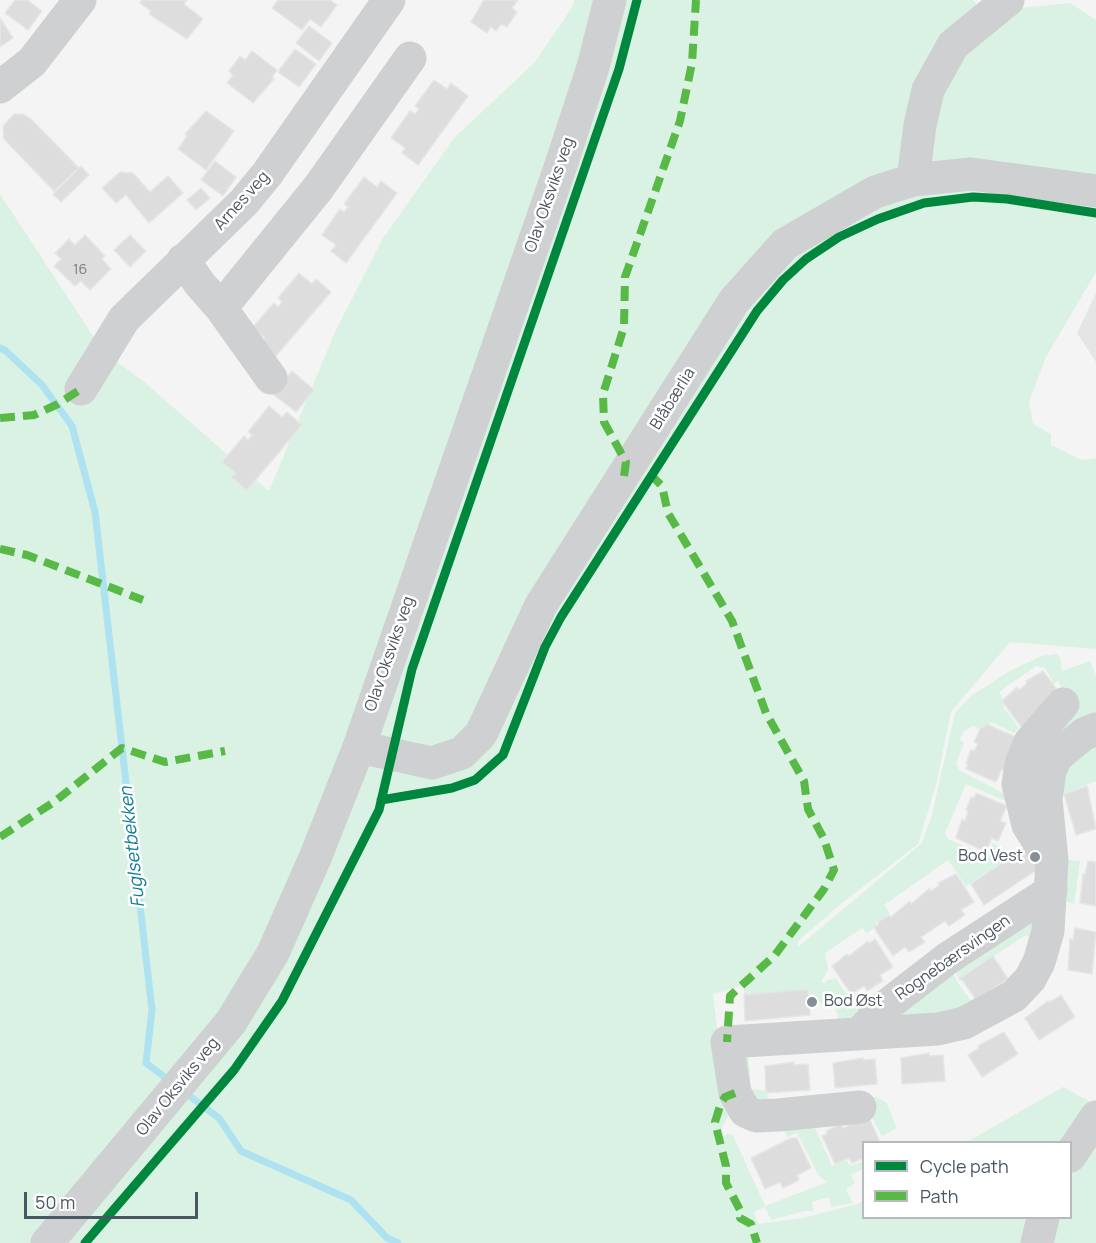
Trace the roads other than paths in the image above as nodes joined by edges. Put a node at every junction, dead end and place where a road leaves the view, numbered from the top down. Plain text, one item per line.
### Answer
1 (80, 0) edge
2 (389, 0) edge
3 (610, 0) edge
4 (1008, 0) edge
5 (410, 58) dead end
6 (0, 87) edge
7 (913, 180) junction
8 (1096, 191) edge
9 (183, 260) junction
10 (221, 308) junction
11 (271, 378) dead end
12 (81, 389) dead end
13 (1064, 704) dead end
14 (1096, 729) edge
15 (359, 747) junction
16 (1052, 875) junction
17 (861, 1032) junction
18 (860, 1107) dead end
19 (1096, 1117) edge
20 (1072, 1154) edge
21 (1043, 1219) edge
22 (47, 1243) edge
23 (1036, 1243) edge

1 - 6 street
2 - 9 street, Arnes veg
3 - 15 street, Olav Oksviks veg
4 - 7 street
5 - 10 street
7 - 8 street, Blåbærlia
7 - 15 street, Blåbærlia
9 - 10 street
9 - 12 street, Arnes veg
10 - 11 street
13 - 16 street
14 - 16 street
15 - 22 street, Olav Oksviks veg
16 - 17 street, Rognebærsvingen
16 - 17 street
17 - 18 street
19 - 20 street
21 - 23 street

